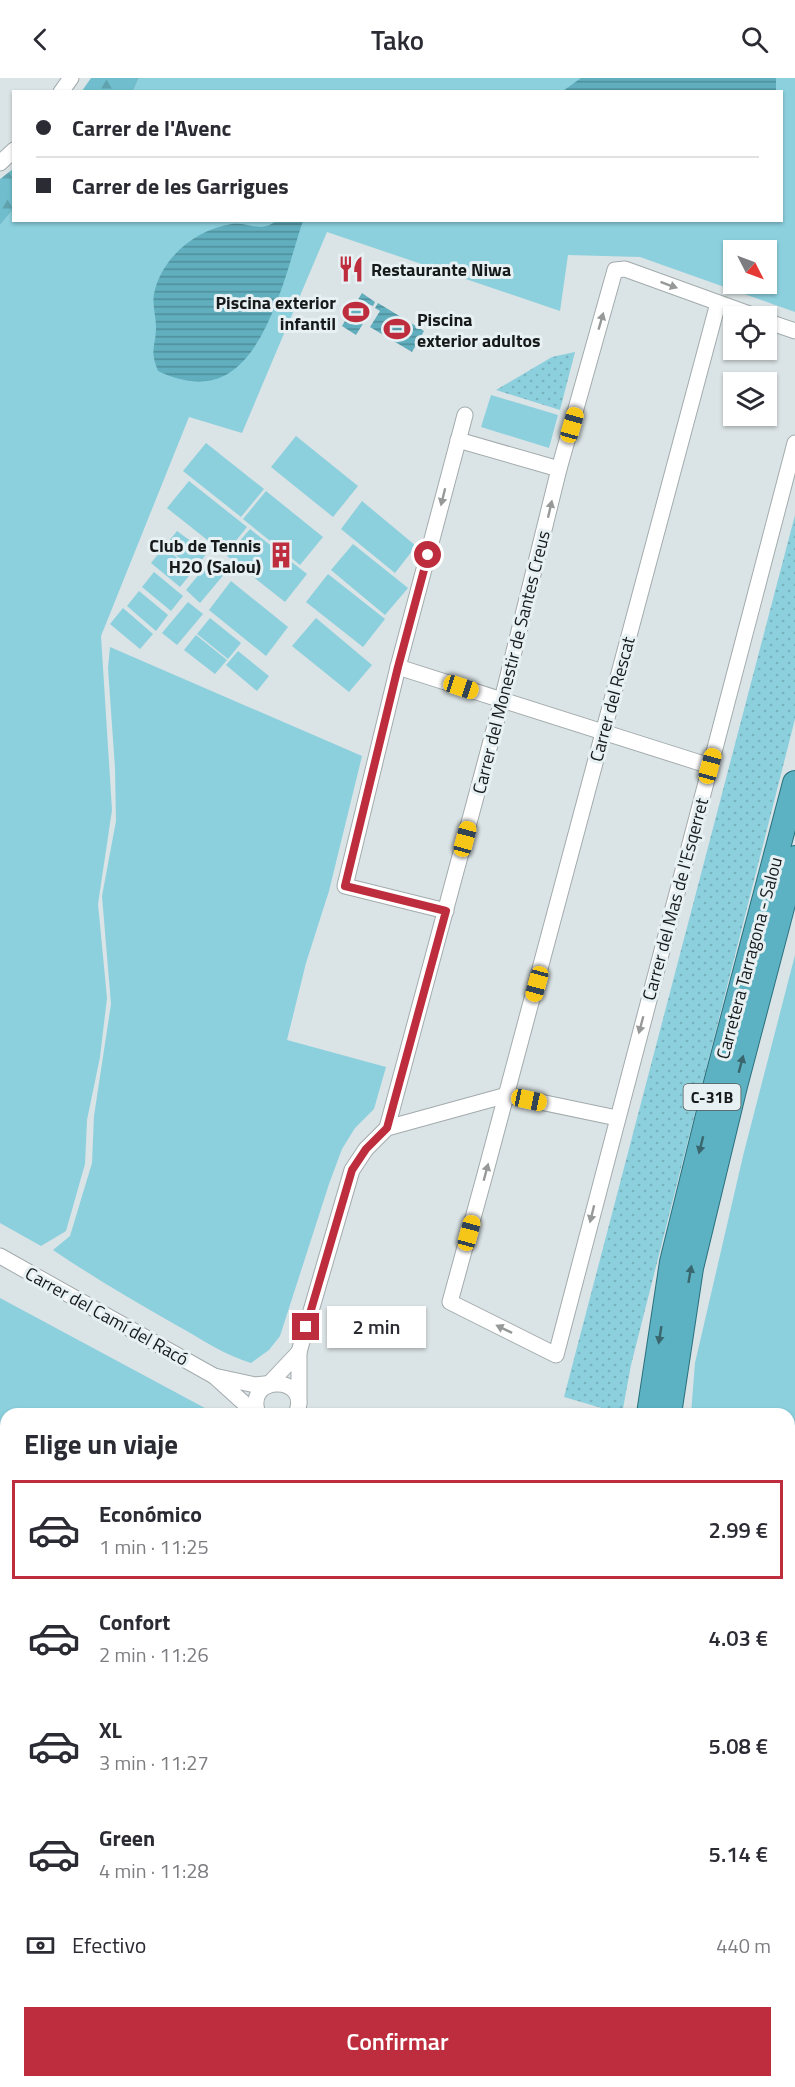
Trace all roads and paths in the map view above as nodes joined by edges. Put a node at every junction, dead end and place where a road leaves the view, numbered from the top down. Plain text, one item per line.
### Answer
1 (72, 78) edge
2 (63, 90) edge
3 (12, 152) edge
4 (0, 163) edge
5 (718, 303) junction
6 (727, 306) edge
7 (777, 325) edge
8 (795, 331) edge
9 (465, 415) dead end
10 (458, 440) junction
11 (795, 443) edge
12 (559, 469) junction
13 (398, 667) junction
14 (502, 700) junction
15 (603, 732) junction
16 (710, 766) junction
17 (795, 783) edge
18 (795, 858) edge
19 (446, 911) junction
20 (507, 1095) junction
21 (617, 1118) junction
22 (387, 1128) junction
23 (0, 1256) edge
24 (299, 1352) junction
25 (556, 1354) joint
26 (214, 1376) junction
27 (270, 1384) junction
28 (297, 1401) edge
29 (250, 1408) edge
30 (256, 1408) edge
31 (648, 1408) edge
32 (670, 1408) edge

1 - 2 street
3 - 4 street
5 - 6 street
12 -> 5 street, Carrer del Monestir de Santes Creus
5 - 15 street, Carrer del Rescat
7 - 8 street
9 - 10 street
10 - 12 street
10 -> 13 street
11 - 16 street, Carrer del Mas de l'Esqerret
14 -> 12 street, Carrer del Monestir de Santes Creus
13 - 14 street
13 - 19 street
14 - 15 street
14 - 19 street, Carrer del Monestir de Santes Creus
15 - 16 street
15 - 20 street, Carrer del Rescat
16 -> 21 street, Carrer del Mas de l'Esqerret
17 -> 31 highway, Carretera Tarragona - Salou / C-31B
32 -> 18 highway, Carretera Tarragona - Salou / C-31B
19 - 22 street, Carrer del Monestir de Santes Creus
20 - 21 street
20 - 22 street
25 -> 20 street, Carrer del Rescat
21 -> 25 street, Carrer del Mas de l'Esqerret
22 - 24 street
23 - 26 street, Carrer del Camí del Racó
24 - 27 street
24 - 28 street
26 - 27 street, Carrer del Camí del Racó
26 - 29 street, Carrer del Camí del Racó
27 - 28 street
27 - 30 street

